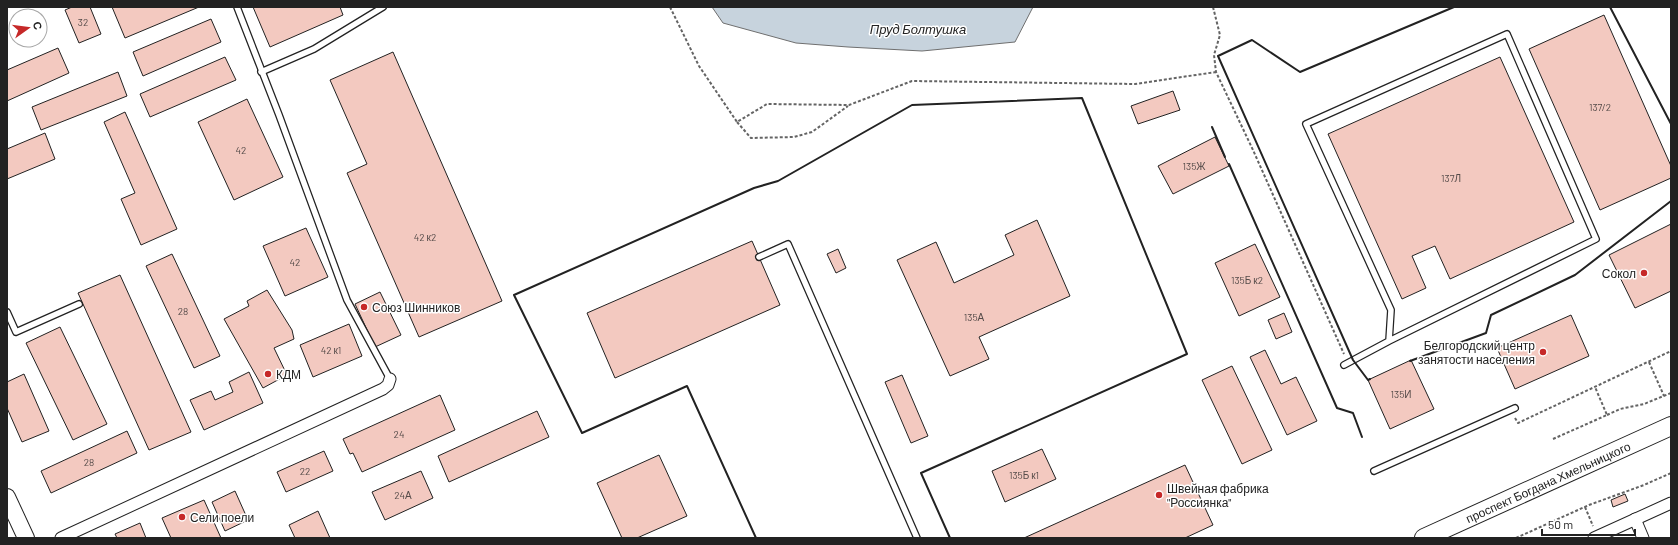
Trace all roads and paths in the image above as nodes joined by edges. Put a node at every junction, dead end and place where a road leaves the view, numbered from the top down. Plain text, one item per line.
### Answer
1 (237, 7) edge
2 (383, 7) edge
3 (670, 7) edge
4 (1213, 7) edge
5 (261, 72) junction
6 (1216, 72) junction
7 (849, 105) junction
8 (737, 122) junction
9 (759, 257) dead end
10 (79, 304) dead end
11 (7, 312) edge
12 (1389, 341) junction
13 (1671, 351) edge
14 (1649, 362) junction
15 (1346, 364) joint
16 (390, 379) joint
17 (1595, 387) junction
18 (1671, 394) edge
19 (1664, 396) junction
20 (1513, 409) joint
21 (1607, 415) junction
22 (1671, 426) edge
23 (1553, 439) dead end
24 (1374, 471) dead end
25 (1671, 473) edge
26 (7, 497) edge
27 (1671, 503) edge
28 (1585, 507) junction
29 (1635, 520) junction
30 (1596, 537) edge
31 (26, 538) edge
32 (61, 538) edge
33 (917, 538) edge
34 (1424, 538) edge
35 (1516, 538) edge
36 (1643, 538) edge

1 - 5 lane
2 - 5 lane
3 - 8 path
4 - 6 path
5 - 16 lane
6 - 7 path
6 - 15 path
7 - 8 path
7 - 8 path
9 - 33 lane
10 - 11 lane
12 - 12 lane
12 - 15 lane
13 - 14 path
14 - 17 path
14 - 19 path
16 - 32 street
17 - 20 path
17 - 21 path
18 - 19 path
19 - 21 path
20 - 24 lane
21 - 23 path
22 - 34 main road, проспект Богдана Хмельницкого
25 - 28 path
26 - 31 main road
27 - 29 street
28 - 30 path
28 - 35 path
29 - 30 street
29 - 36 street

